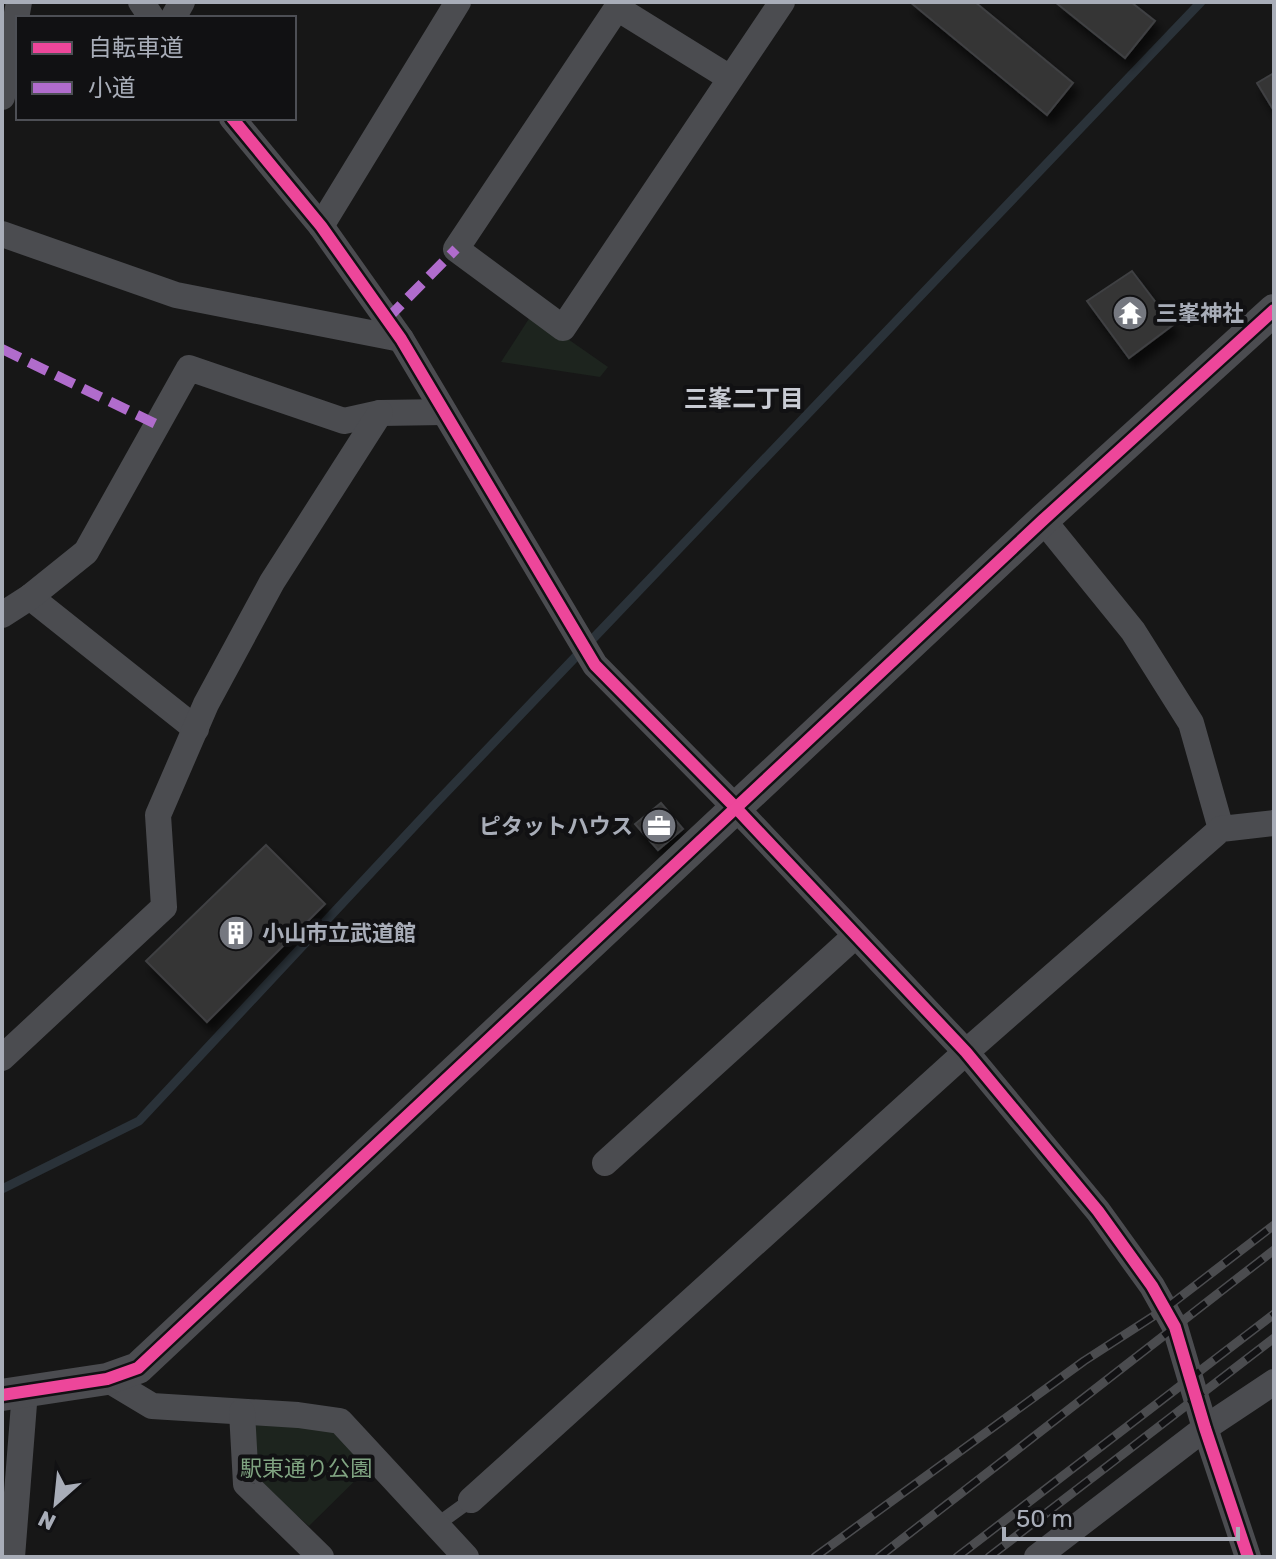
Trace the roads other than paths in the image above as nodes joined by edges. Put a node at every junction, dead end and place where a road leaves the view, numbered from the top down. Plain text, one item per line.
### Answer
1 (19, 2) edge
2 (458, 2) edge
3 (782, 2) edge
4 (7, 42) edge
5 (730, 78) junction
6 (2, 97) edge
7 (234, 120) edge
8 (321, 226) junction
9 (2, 234) edge
10 (1274, 310) edge
11 (401, 339) junction
12 (444, 412) junction
13 (380, 413) junction
14 (1043, 520) junction
15 (30, 597) junction
16 (2, 615) edge
17 (196, 729) junction
18 (737, 809) junction
19 (1274, 823) edge
20 (1221, 829) junction
21 (855, 936) junction
22 (966, 1052) junction
23 (2, 1058) edge
24 (605, 1163) dead end
25 (107, 1379) junction
26 (1274, 1382) edge
27 (14, 1393) edge
28 (242, 1412) junction
29 (1205, 1428) junction
30 (471, 1500) joint
31 (438, 1524) junction
32 (12, 1557) edge
33 (321, 1557) edge
34 (466, 1557) edge
35 (1037, 1557) edge
36 (1248, 1557) edge

1 - 4 street
2 - 8 street
3 - 5 street
4 - 6 street
5 - 5 street
7 - 8 street
8 - 11 street
9 - 11 street
10 - 14 street
11 - 12 street
12 - 13 street
12 - 18 street
13 - 15 street
13 - 17 street
14 - 18 street
14 - 20 street
15 - 16 street
15 - 17 street
17 - 23 street
18 - 21 street
18 - 25 street
19 - 20 street
20 - 22 street
21 - 22 street
21 - 24 street
22 - 29 street
22 - 30 street
25 - 27 street
25 - 28 street
26 - 29 street
27 - 32 street
28 - 31 street
28 - 33 street
29 - 35 street
29 - 36 street
30 - 31 lane
31 - 34 street

